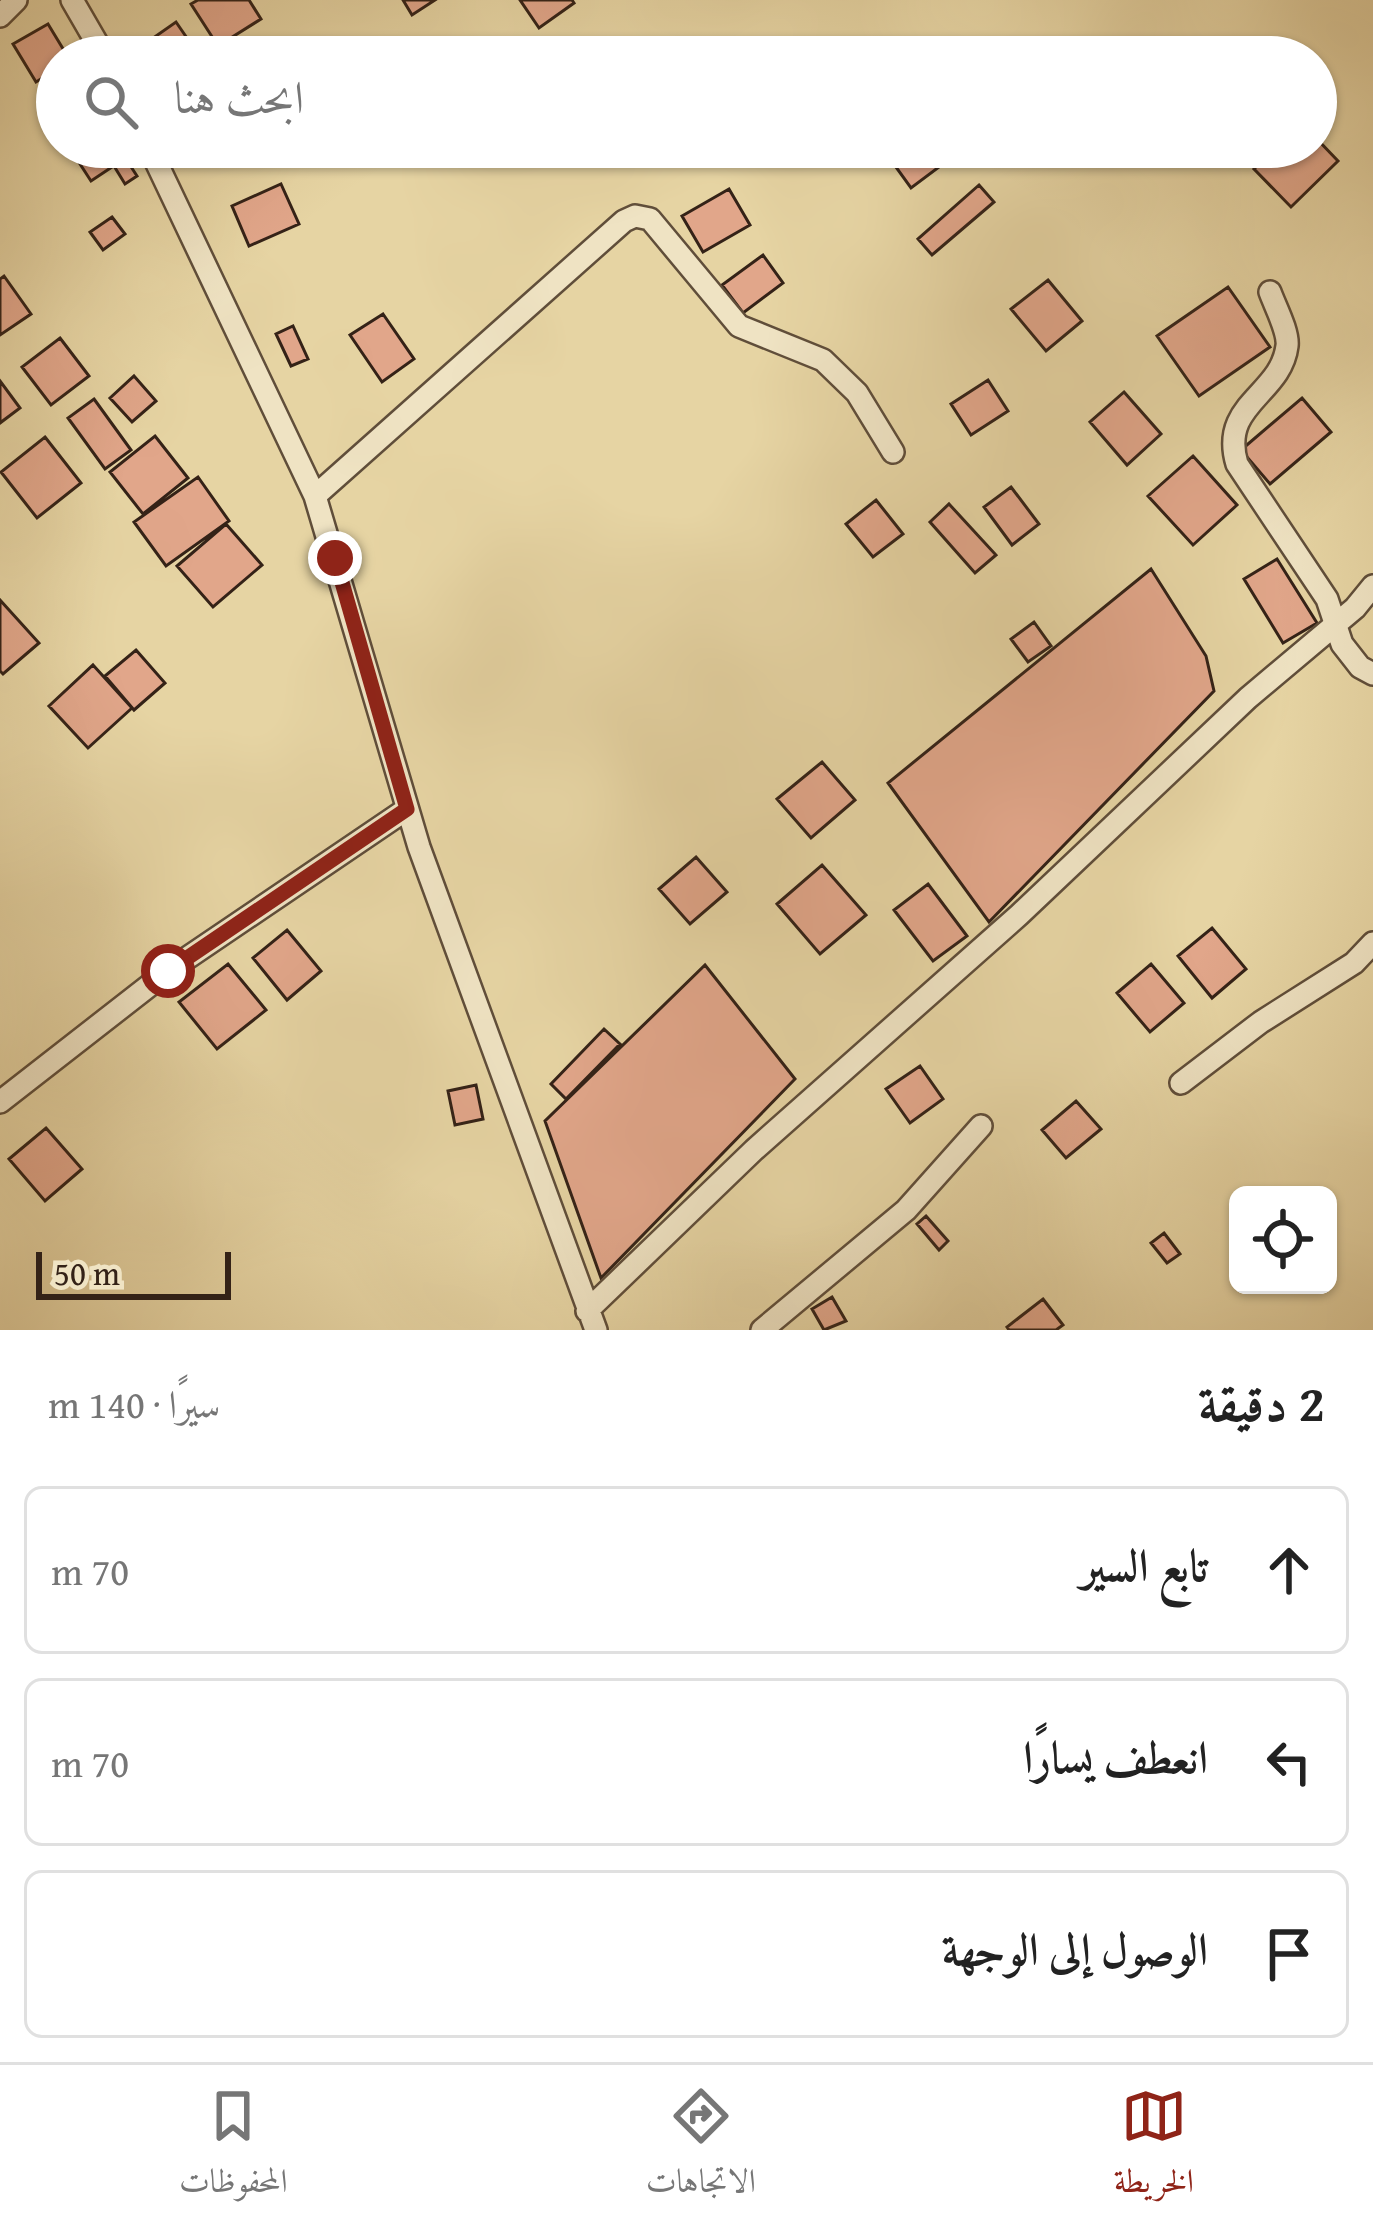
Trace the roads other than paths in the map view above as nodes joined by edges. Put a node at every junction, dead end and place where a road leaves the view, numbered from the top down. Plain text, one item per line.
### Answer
1 (16, 0) edge
2 (72, 0) edge
3 (0, 16) edge
4 (93, 36) edge
5 (158, 168) edge
6 (1270, 292) dead end
7 (893, 452) dead end
8 (315, 496) junction
9 (1373, 586) edge
10 (1338, 622) junction
11 (1373, 674) edge
12 (407, 809) junction
13 (1373, 944) edge
14 (1181, 1083) dead end
15 (0, 1102) edge
16 (981, 1126) dead end
17 (592, 1321) edge
18 (762, 1330) edge

1 - 3 street
2 - 4 street
5 - 8 street
6 - 10 street
7 - 8 street
8 - 12 street
9 - 10 street
10 - 11 street
10 - 17 street
12 - 15 street
12 - 17 street
13 - 14 street
16 - 18 street

